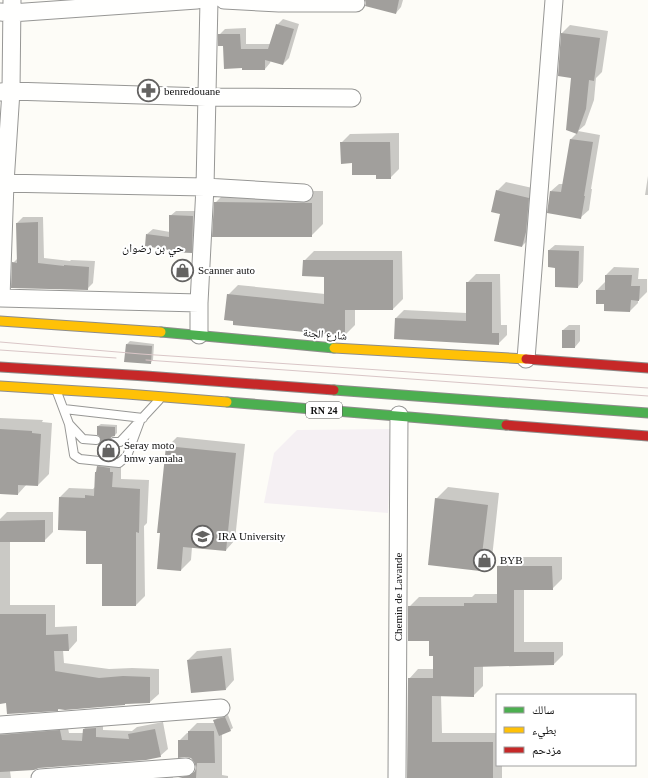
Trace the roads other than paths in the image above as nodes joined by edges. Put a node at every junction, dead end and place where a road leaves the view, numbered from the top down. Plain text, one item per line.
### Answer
1 (197, 0) edge
2 (209, 0) edge
3 (224, 0) edge
4 (554, 0) edge
5 (279, 2) edge
6 (356, 4) dead end
7 (8, 8) edge
8 (6, 91) edge
9 (206, 97) junction
10 (352, 98) dead end
11 (2, 183) edge
12 (205, 187) junction
13 (304, 193) dead end
14 (1, 298) edge
15 (199, 302) junction
16 (0, 321) edge
17 (199, 335) junction
18 (526, 359) junction
19 (0, 367) edge
20 (648, 368) edge
21 (0, 386) edge
22 (56, 389) junction
23 (162, 397) junction
24 (64, 409) junction
25 (648, 413) edge
26 (399, 415) junction
27 (141, 419) junction
28 (69, 424) junction
29 (648, 436) edge
30 (96, 440) dead end
31 (114, 442) dead end
32 (221, 708) dead end
33 (0, 724) edge
34 (186, 767) dead end
35 (40, 778) edge
36 (397, 778) edge

1 - 7 street
2 - 9 street
3 - 5 street
4 - 18 street
5 - 6 street
7 - 8 street
8 - 9 street
8 - 11 street
9 - 10 street
9 - 12 street
11 - 12 street
11 - 14 street
12 - 13 street
12 - 15 street
14 - 15 street
15 - 17 street
16 - 17 main road, شارع الجنة
17 - 18 main road, شارع الجنة
18 - 20 main road, شارع الجنة
19 - 25 main road, RN 24
21 - 22 main road, RN 24
22 - 23 main road, RN 24
22 - 24 lane
23 - 26 main road, RN 24
23 - 27 lane
24 - 27 lane
24 - 28 lane
26 - 29 main road, RN 24
26 - 36 street, Chemin de Lavande
27 - 28 lane
27 - 31 lane
28 - 30 lane
32 - 33 street
34 - 35 street

